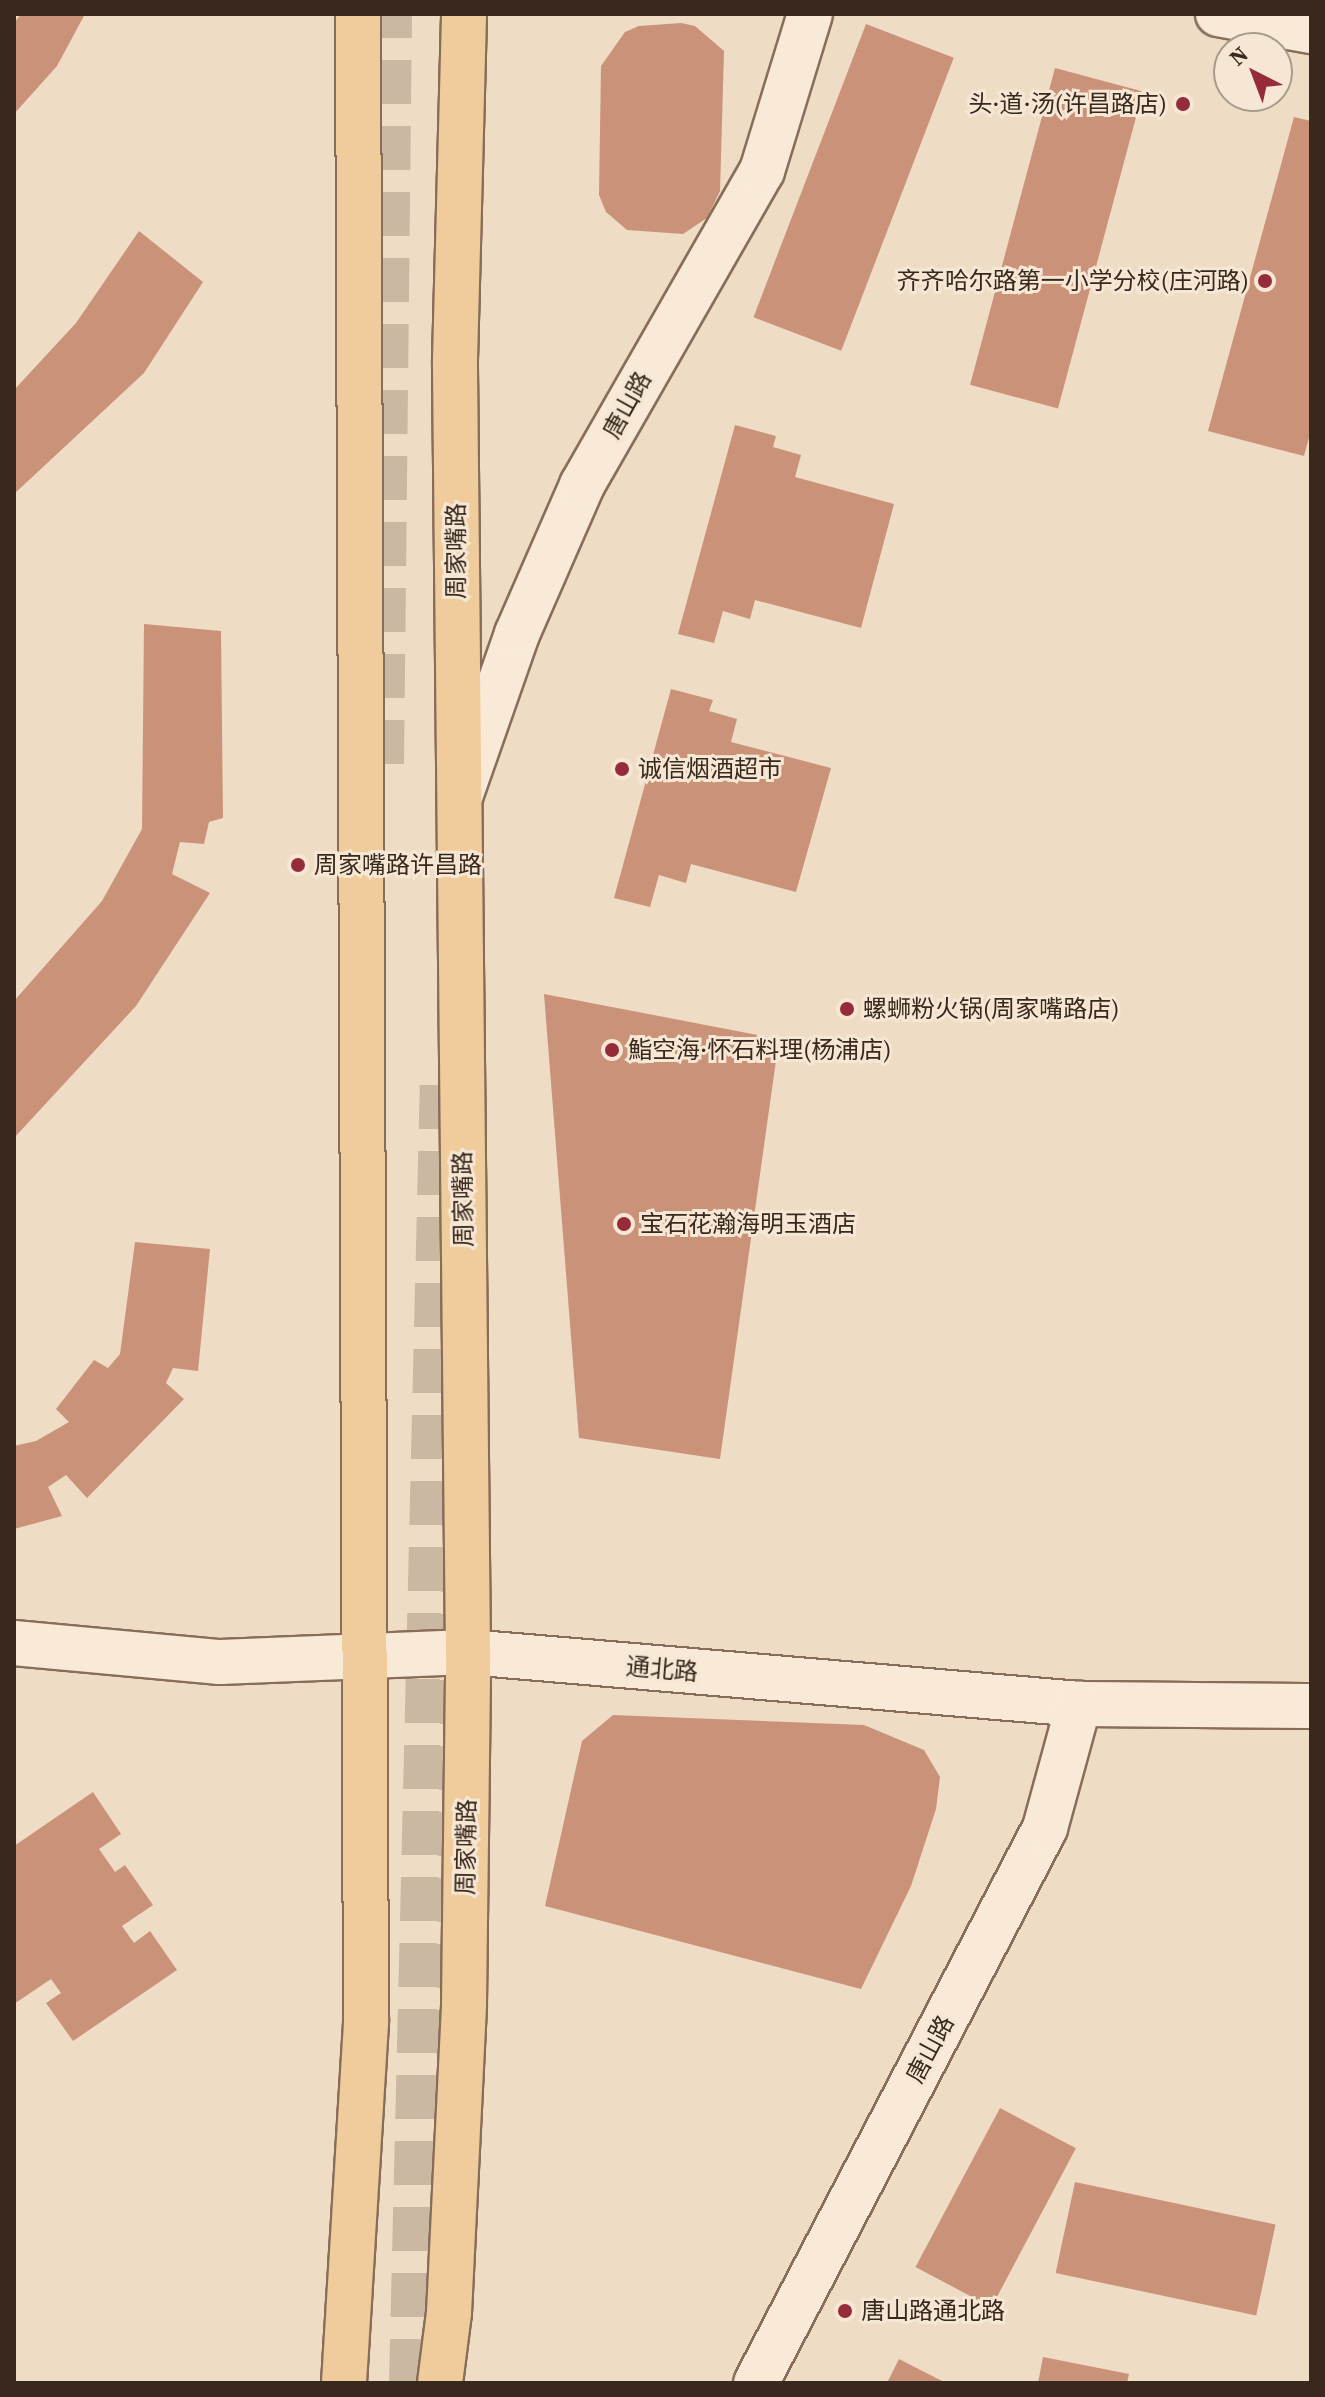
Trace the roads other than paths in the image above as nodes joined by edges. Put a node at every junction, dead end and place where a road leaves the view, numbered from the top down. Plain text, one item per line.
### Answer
1 (358, 14) edge
2 (464, 14) edge
3 (810, 14) edge
4 (1218, 14) edge
5 (1311, 31) edge
6 (458, 804) junction
7 (14, 1643) edge
8 (468, 1652) junction
9 (368, 1655) junction
10 (1079, 1704) junction
11 (1311, 1706) edge
12 (344, 2383) edge
13 (440, 2383) edge
14 (756, 2383) edge

1 - 9 main road
2 - 6 main road, 周家嘴路
3 - 6 street, 唐山路
4 - 5 street
6 - 8 main road, 周家嘴路
7 - 9 street, 通北路
8 - 9 street, 通北路
8 - 10 street, 通北路
8 - 13 main road, 周家嘴路
9 - 12 main road
10 - 11 street, 通北路
10 - 14 street, 唐山路

